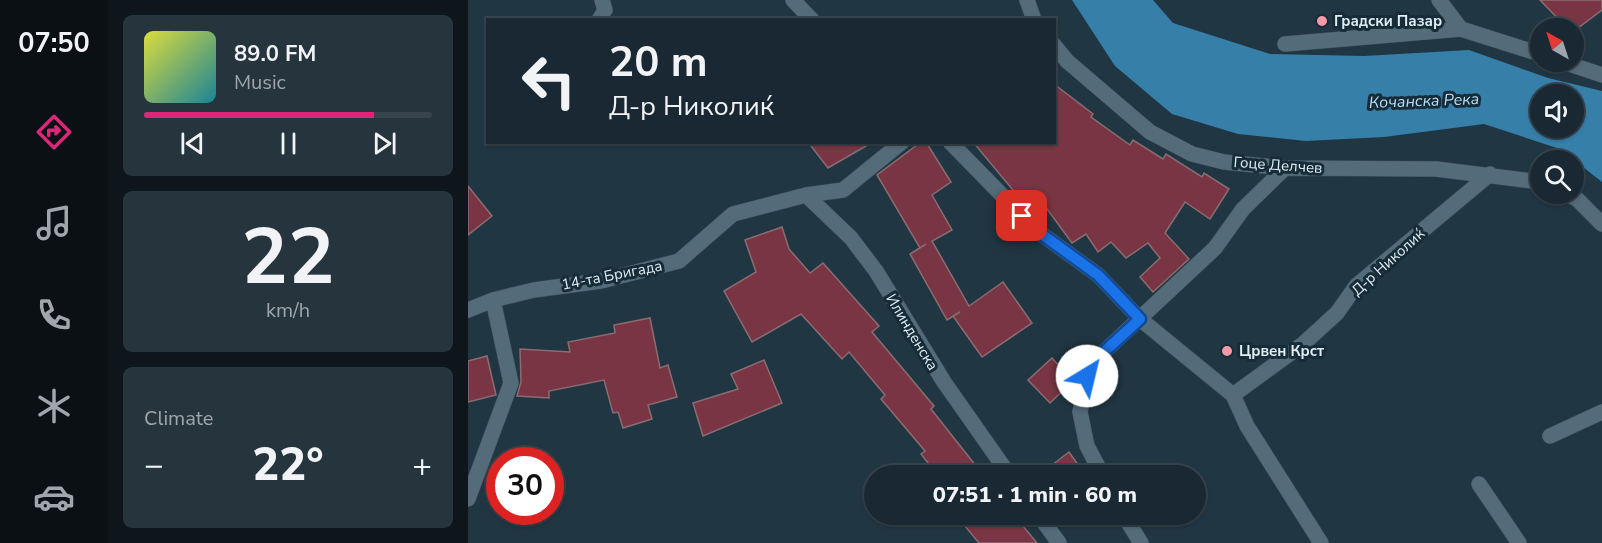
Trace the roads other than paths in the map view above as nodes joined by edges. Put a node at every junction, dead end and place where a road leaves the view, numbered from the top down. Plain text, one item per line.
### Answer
1 (602, 0) edge
2 (793, 0) edge
3 (1027, 0) edge
4 (1439, 0) edge
5 (600, 18) edge
6 (810, 18) edge
7 (1032, 18) edge
8 (1461, 29) junction
9 (1285, 45) dead end
10 (1056, 47) edge
11 (1530, 51) edge
12 (1584, 69) edge
13 (1602, 75) edge
14 (900, 144) edge
15 (952, 144) edge
16 (1285, 168) junction
17 (1490, 174) junction
18 (1530, 180) edge
19 (806, 195) junction
20 (1582, 204) edge
21 (1602, 224) edge
22 (493, 300) junction
23 (468, 310) edge
24 (1140, 319) junction
25 (1233, 395) junction
26 (1602, 412) edge
27 (1550, 436) dead end
28 (1002, 465) edge
29 (1096, 465) edge
30 (1479, 484) dead end
31 (468, 499) edge
32 (1046, 525) edge
33 (1130, 525) edge
34 (1059, 543) edge
35 (1141, 543) edge
36 (1321, 543) edge
37 (1519, 543) edge

1 - 5 street
2 - 6 street
3 - 7 street
4 - 8 street
8 - 9 street
8 - 11 street
10 - 16 street, Гоце Делчев
12 - 13 street
14 - 19 street, 14-та Бригада
15 - 24 street
16 - 17 street, Гоце Делчев
16 - 24 street
17 - 18 street, Гоце Делчев
17 - 25 street, Д-р Николиќ
19 - 22 street, 14-та Бригада
19 - 28 street, Илинденска
20 - 21 street
22 - 23 street, 14-та Бригада
22 - 31 street
24 - 25 street
24 - 29 street
25 - 36 street
26 - 27 street
30 - 37 street
32 - 34 street
33 - 35 street

